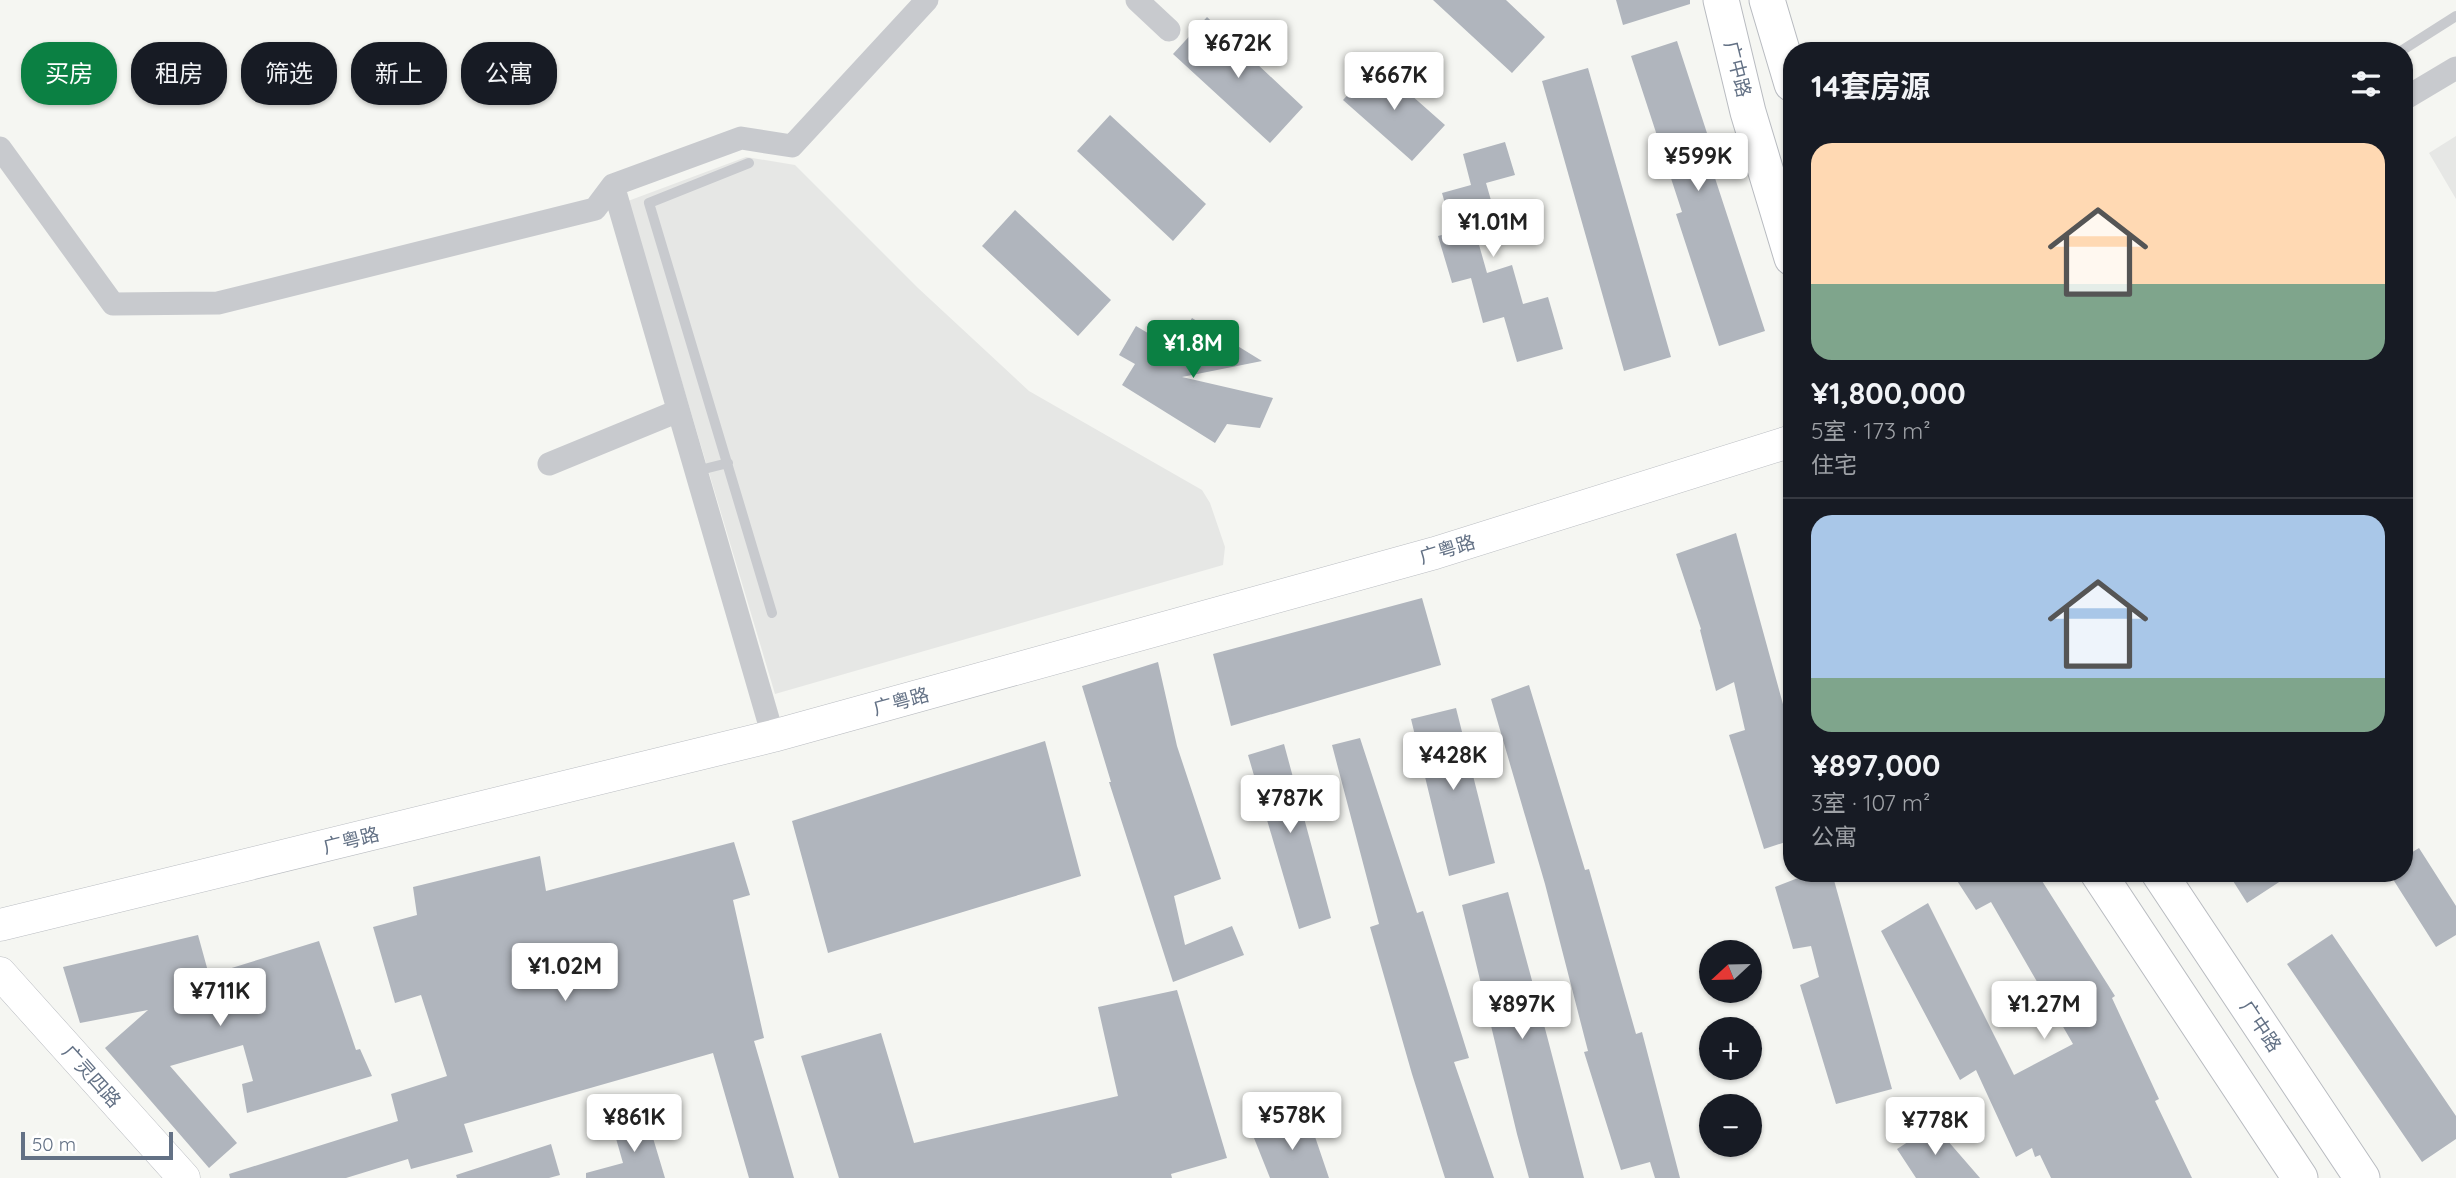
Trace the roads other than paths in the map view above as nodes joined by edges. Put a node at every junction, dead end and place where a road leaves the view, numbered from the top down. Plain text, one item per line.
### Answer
1 (927, 0) edge
2 (1137, 0) edge
3 (1721, 0) edge
4 (1767, 0) edge
5 (2456, 16) edge
6 (1169, 30) dead end
7 (2413, 43) edge
8 (1783, 54) edge
9 (2456, 68) edge
10 (2413, 94) edge
11 (0, 148) edge
12 (748, 163) dead end
13 (613, 186) junction
14 (1783, 228) edge
15 (678, 411) junction
16 (1783, 444) edge
17 (728, 463) junction
18 (549, 464) dead end
19 (696, 471) junction
20 (772, 613) dead end
21 (773, 736) junction
22 (2104, 882) edge
23 (2165, 882) edge
24 (0, 925) edge
25 (0, 973) edge
26 (184, 1178) edge
27 (2300, 1178) edge
28 (2362, 1178) edge

1 - 13 street
2 - 6 street
3 - 14 main road, 广中路
4 - 8 main road
5 - 7 lane
9 - 10 street
11 - 13 street
12 - 17 lane
13 - 15 street
15 - 18 street
15 - 19 street
16 - 21 main road, 广粤路
17 - 19 lane
17 - 20 lane
19 - 21 street
21 - 24 main road, 广粤路
22 - 27 main road
23 - 28 main road, 广中路
25 - 26 main road, 广灵四路

